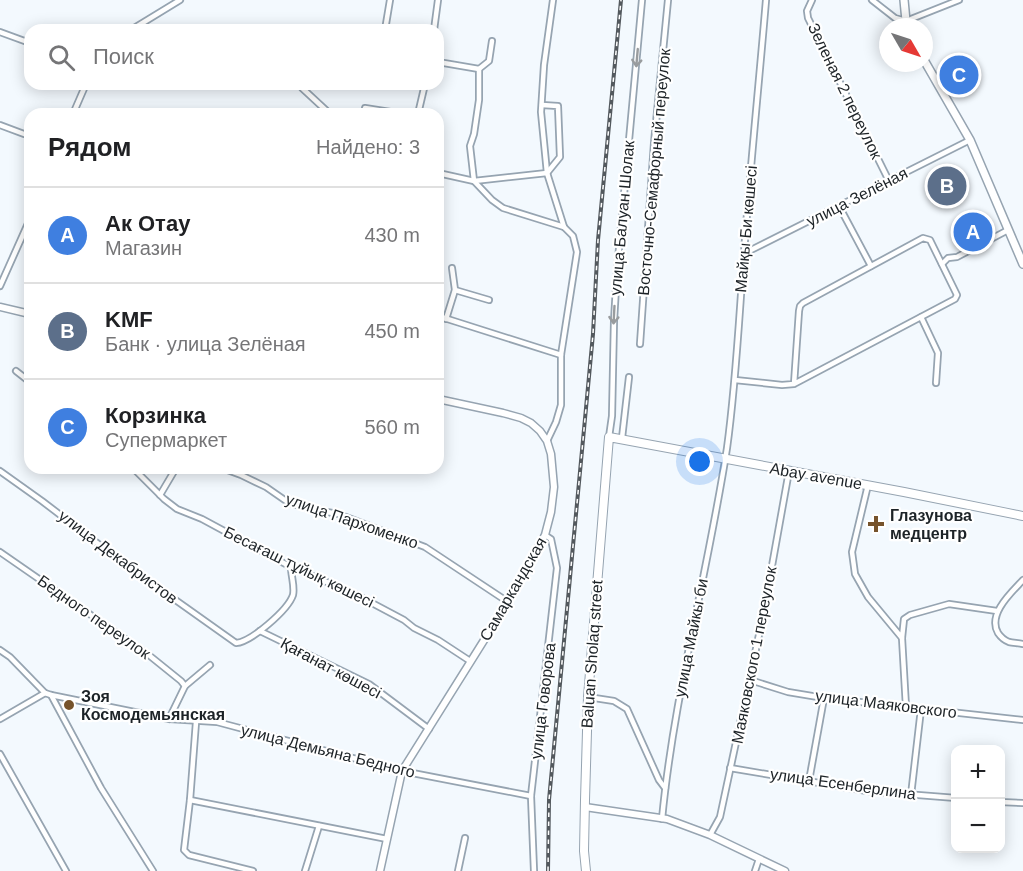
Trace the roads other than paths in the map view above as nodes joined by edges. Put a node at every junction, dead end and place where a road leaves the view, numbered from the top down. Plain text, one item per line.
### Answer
1 (180, 0) edge
2 (390, 0) edge
3 (433, 0) edge
4 (438, 0) edge
5 (553, 0) edge
6 (642, 0) edge
7 (668, 0) edge
8 (766, 0) edge
9 (812, 0) edge
10 (872, 0) edge
11 (904, 0) edge
12 (959, 0) edge
13 (895, 18) edge
14 (906, 18) edge
15 (920, 18) edge
16 (141, 24) edge
17 (387, 24) edge
18 (435, 24) edge
19 (0, 32) edge
20 (24, 41) edge
21 (492, 41) dead end
22 (444, 63) edge
23 (479, 69) junction
24 (931, 72) edge
25 (83, 90) edge
26 (304, 90) edge
27 (424, 90) edge
28 (542, 105) junction
29 (76, 108) edge
30 (324, 108) edge
31 (419, 108) edge
32 (0, 125) edge
33 (24, 134) dead end
34 (970, 140) junction
35 (547, 173) junction
36 (444, 174) edge
37 (474, 181) junction
38 (889, 181) junction
39 (839, 206) junction
40 (564, 227) junction
41 (1008, 230) junction
42 (24, 232) edge
43 (744, 253) junction
44 (942, 264) junction
45 (1023, 264) edge
46 (871, 266) junction
47 (452, 268) dead end
48 (0, 286) edge
49 (455, 290) junction
50 (489, 300) dead end
51 (0, 307) edge
52 (24, 313) edge
53 (921, 317) junction
54 (446, 319) joint
55 (640, 344) dead end
56 (561, 355) junction
57 (16, 372) dead end
58 (629, 377) dead end
59 (24, 378) edge
60 (735, 380) junction
61 (936, 383) dead end
62 (794, 384) junction
63 (444, 400) edge
64 (609, 437) junction
65 (622, 438) junction
66 (547, 441) junction
67 (725, 458) junction
68 (0, 471) edge
69 (789, 471) junction
70 (139, 474) edge
71 (172, 474) edge
72 (238, 474) edge
73 (868, 485) junction
74 (160, 495) junction
75 (1023, 516) edge
76 (544, 535) junction
77 (0, 552) edge
78 (291, 567) junction
79 (1023, 580) edge
80 (1021, 587) edge
81 (508, 602) junction
82 (997, 611) junction
83 (260, 631) junction
84 (902, 638) junction
85 (1023, 644) edge
86 (0, 650) edge
87 (470, 661) junction
88 (210, 665) dead end
89 (750, 680) junction
90 (185, 686) junction
91 (45, 693) junction
92 (51, 695) junction
93 (588, 697) junction
94 (824, 698) junction
95 (906, 706) junction
96 (921, 709) junction
97 (0, 719) edge
98 (169, 719) junction
99 (1023, 720) edge
100 (196, 722) junction
101 (429, 729) junction
102 (0, 754) edge
103 (730, 768) junction
104 (402, 771) junction
105 (809, 781) junction
106 (665, 788) junction
107 (911, 795) junction
108 (531, 796) junction
109 (951, 798) edge
110 (190, 800) junction
111 (1005, 802) edge
112 (1023, 803) edge
113 (585, 807) junction
114 (662, 819) junction
115 (319, 826) junction
116 (710, 835) junction
117 (465, 838) dead end
118 (387, 839) junction
119 (759, 859) junction
120 (66, 871) edge
121 (153, 871) edge
122 (253, 871) edge
123 (305, 871) edge
124 (380, 871) edge
125 (458, 871) edge
126 (534, 871) edge
127 (586, 871) edge
128 (755, 871) edge
129 (785, 871) edge

1 - 16 street
2 - 17 street
3 - 4 street
4 - 18 street
5 - 28 street
6 -> 64 street, улица Балуан Шолак
7 - 55 street, Восточно-Семафорный переулок
8 - 43 street, Майқы Би көшесі
9 - 38 street, Зеленая 2 переулок
10 - 13 street
11 - 14 main road
12 - 15 street
19 - 20 street
21 - 23 street
22 - 23 street
23 - 37 street
24 - 34 main road
25 - 29 street
26 - 30 street
27 - 31 street
28 - 35 street
28 - 35 street
32 - 33 street
34 - 38 street, улица Зелёная
34 - 41 main road
35 - 37 street
35 - 40 street
36 - 37 street
37 - 40 street
38 - 39 street, улица Зелёная
39 - 43 street, улица Зелёная
39 - 46 street
40 - 56 street
41 - 44 street
41 - 45 main road
42 - 48 street
43 - 60 street, Майқы Би көшесі
44 - 46 street
44 - 53 street
46 - 62 street
47 - 49 street
49 - 50 street
49 - 54 street
51 - 52 street
53 - 61 street
53 - 62 street
54 - 56 street
56 - 66 street
57 - 59 street
58 - 65 street
60 - 62 street
60 - 67 street, Майқы Би көшесі
63 - 66 street
64 - 65 main road, Abay avenue
64 - 93 main road, Baluan Sholaq street
65 - 67 main road, Abay avenue
66 - 76 street, Самаркандская
67 - 69 main road, Abay avenue
67 - 106 street, улица Майкы би
68 - 83 street, улица Декабристов
69 - 73 main road, Abay avenue
69 - 89 street, Маяковского 1 переулок
70 - 74 street, Бесағаш тұйық көшесі
71 - 74 street
72 - 81 street, улица Пархоменко
73 - 75 main road, Abay avenue
73 - 84 street
74 - 78 street, Бесағаш тұйық көшесі
76 - 81 street, Самаркандская
76 - 108 street, улица Говорова
77 - 90 street, Бедного переулок
78 - 83 street
78 - 87 street, Бесағаш тұйық көшесі
79 - 80 street
80 - 82 street
81 - 87 street, Самаркандская
82 - 84 street
82 - 85 street
83 - 101 street, Қағанат көшесі
84 - 95 street
86 - 91 street, улица Демьяна Бедного
87 - 101 street, Самаркандская
88 - 90 street
89 - 94 street, улица Маяковского
89 - 103 street, Маяковского 1 переулок
90 - 98 street
91 - 92 street, улица Демьяна Бедного
91 - 97 street
92 - 98 street, улица Демьяна Бедного
92 - 121 street
93 - 106 street
93 - 113 main road, Baluan Sholaq street
94 - 95 street, улица Маяковского
94 - 105 street
95 - 96 street, улица Маяковского
96 - 99 street, улица Маяковского
96 - 107 street
98 - 100 street, улица Демьяна Бедного
100 - 104 street, улица Демьяна Бедного
100 - 110 street
101 - 104 street, Самаркандская
102 - 120 street
103 - 105 street, улица Есенберлина
103 - 116 street, Маяковского 1 переулок
104 - 108 street, улица Демьяна Бедного
104 - 118 street
105 - 107 street, улица Есенберлина
106 - 114 street, улица Майкы би
107 - 109 street, улица Есенберлина
108 - 126 street, улица Говорова
110 - 115 street
110 - 122 street
111 - 112 street
113 - 114 street
113 - 127 main road, Baluan Sholaq street
114 - 116 street
115 - 118 street
115 - 123 street
116 - 119 street
117 - 125 street
118 - 124 street
119 - 128 street
119 - 129 street

